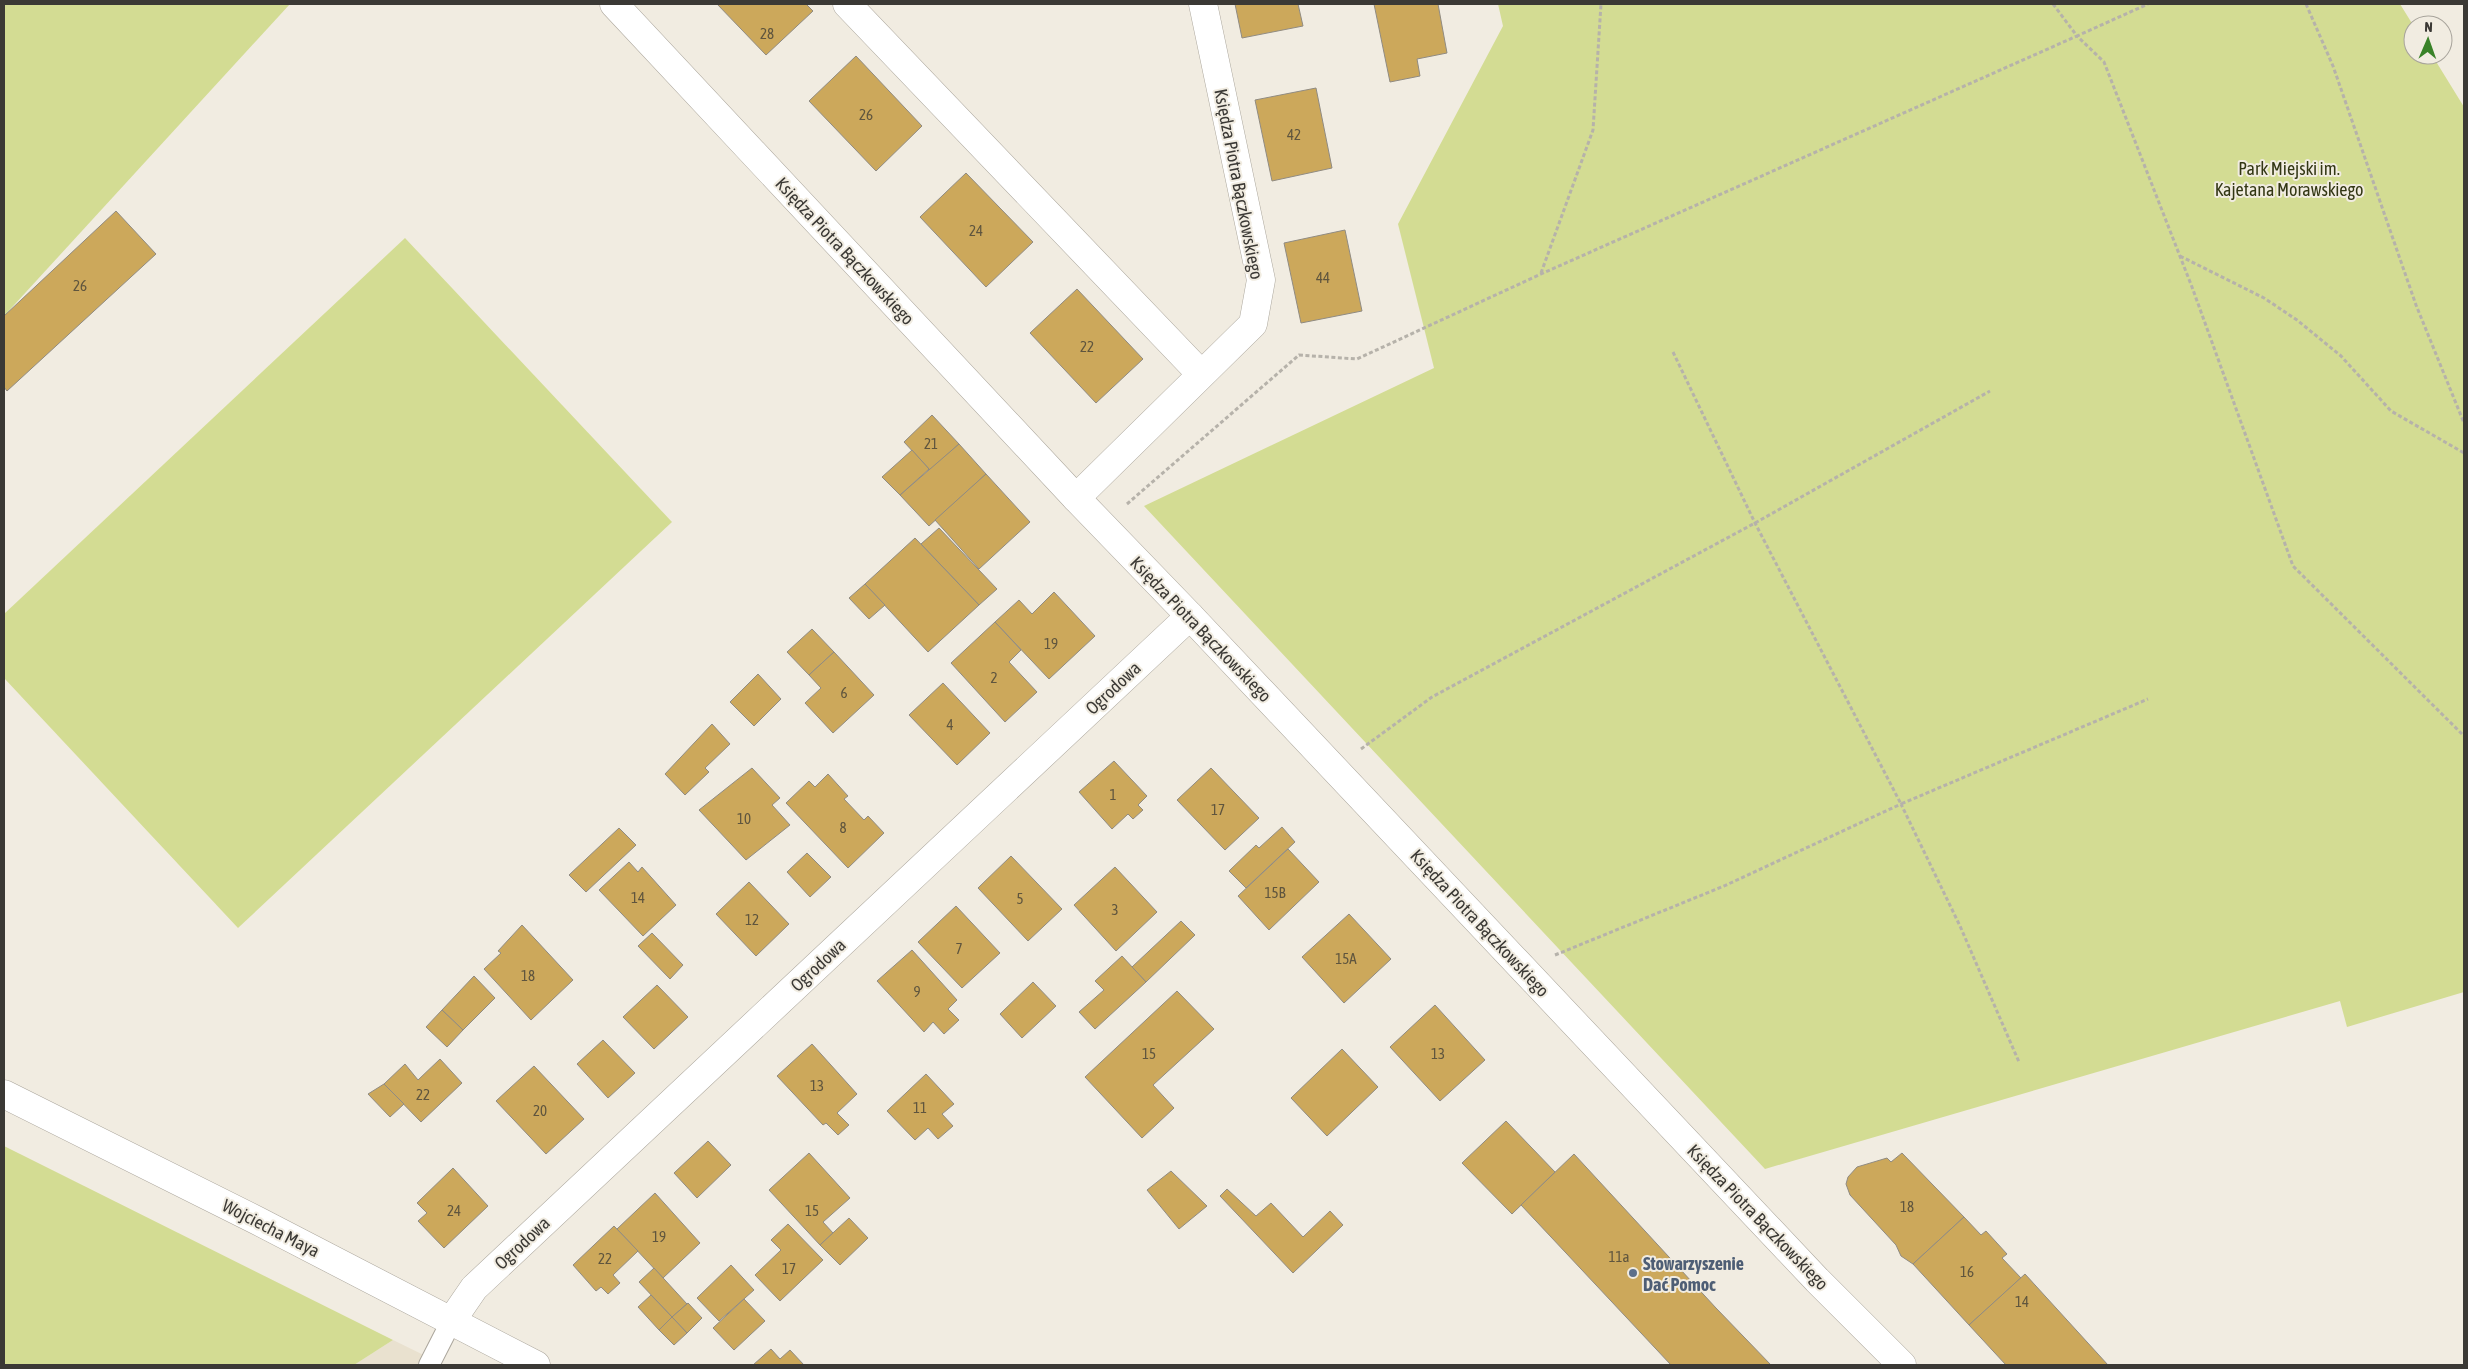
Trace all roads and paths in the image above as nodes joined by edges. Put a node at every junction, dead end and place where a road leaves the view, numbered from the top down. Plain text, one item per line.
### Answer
1 (614, 4) edge
2 (847, 4) edge
3 (1203, 4) edge
4 (1600, 4) edge
5 (2053, 4) edge
6 (2148, 4) edge
7 (2306, 4) edge
8 (2077, 36) junction
9 (2180, 256) junction
10 (1540, 274) junction
11 (1673, 352) dead end
12 (1201, 374) junction
13 (1990, 391) dead end
14 (2464, 423) edge
15 (2464, 453) edge
16 (1076, 498) junction
17 (1126, 506) dead end
18 (1755, 523) junction
19 (1190, 616) junction
20 (2148, 699) dead end
21 (2464, 736) edge
22 (1358, 751) dead end
23 (1901, 804) junction
24 (1553, 955) dead end
25 (2019, 1062) dead end
26 (4, 1094) edge
27 (452, 1320) junction
28 (1890, 1359) edge
29 (429, 1365) edge
30 (536, 1365) edge

1 - 16 street, Księdza Piotra Bączkowskiego
2 - 12 street
3 - 12 street, Księdza Piotra Bączkowskiego
4 - 10 path
5 - 8 path
6 - 8 path
7 - 14 path
8 - 9 path
8 - 10 path
9 - 15 path
9 - 21 path
10 - 17 path
11 - 18 path
12 - 16 street, Księdza Piotra Bączkowskiego
13 - 18 path
16 - 19 street, Księdza Piotra Bączkowskiego
18 - 22 path
18 - 23 path
19 - 27 street, Ogrodowa
19 - 28 street, Księdza Piotra Bączkowskiego
20 - 23 path
23 - 24 path
23 - 25 path
26 - 27 street, Wojciecha Maya
27 - 29 lane
27 - 30 street, Wojciecha Maya

